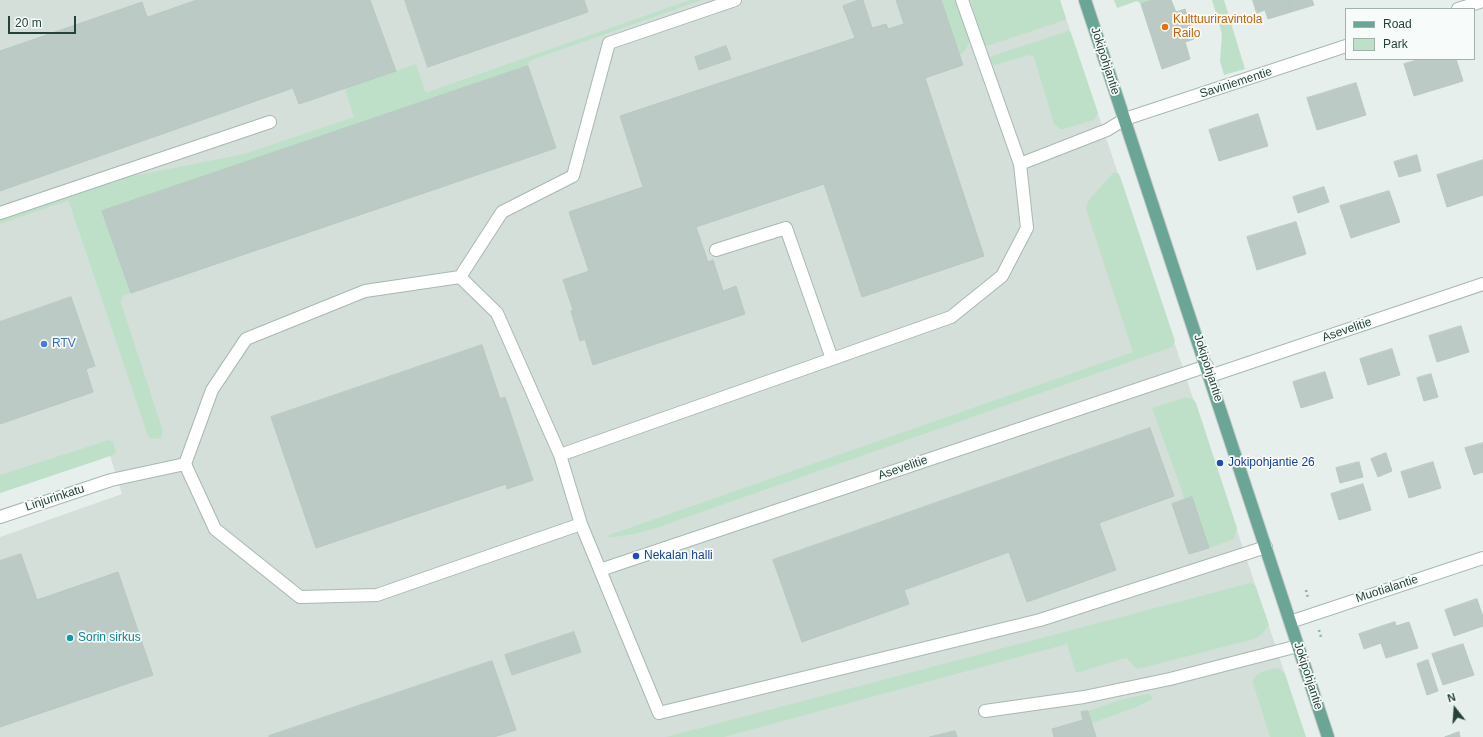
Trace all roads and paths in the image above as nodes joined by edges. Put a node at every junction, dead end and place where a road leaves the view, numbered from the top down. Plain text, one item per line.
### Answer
1 (735, 0) edge
2 (962, 0) edge
3 (1085, 0) edge
4 (1483, 1) edge
5 (1461, 8) edge
6 (1345, 46) edge
7 (1125, 119) junction
8 (270, 122) dead end
9 (1020, 164) junction
10 (0, 212) edge
11 (716, 250) dead end
12 (460, 277) junction
13 (1483, 284) edge
14 (832, 359) junction
15 (1208, 371) junction
16 (560, 455) junction
17 (185, 464) junction
18 (0, 517) edge
19 (581, 524) junction
20 (1266, 547) junction
21 (1483, 558) edge
22 (600, 570) junction
23 (1290, 622) junction
24 (1298, 646) junction
25 (985, 711) dead end
26 (1328, 737) edge

1 - 12 street
2 - 9 street
3 - 7 main road, Jokipohjantie
4 - 5 street
6 - 7 street, Saviniementie
7 - 9 street, Saviniementie
7 - 15 main road, Jokipohjantie
8 - 10 street
9 - 14 street
11 - 14 street
12 - 16 street
12 - 17 street
13 - 15 street, Asevelitie
14 - 16 street
15 - 20 main road, Jokipohjantie
15 - 22 street, Asevelitie
16 - 19 street
17 - 18 street, Linjurinkatu
17 - 19 street
19 - 22 street
20 - 22 street
20 - 23 main road, Jokipohjantie
21 - 23 street, Muotialantie
23 - 24 main road, Jokipohjantie
24 - 25 street
24 - 26 main road, Jokipohjantie

